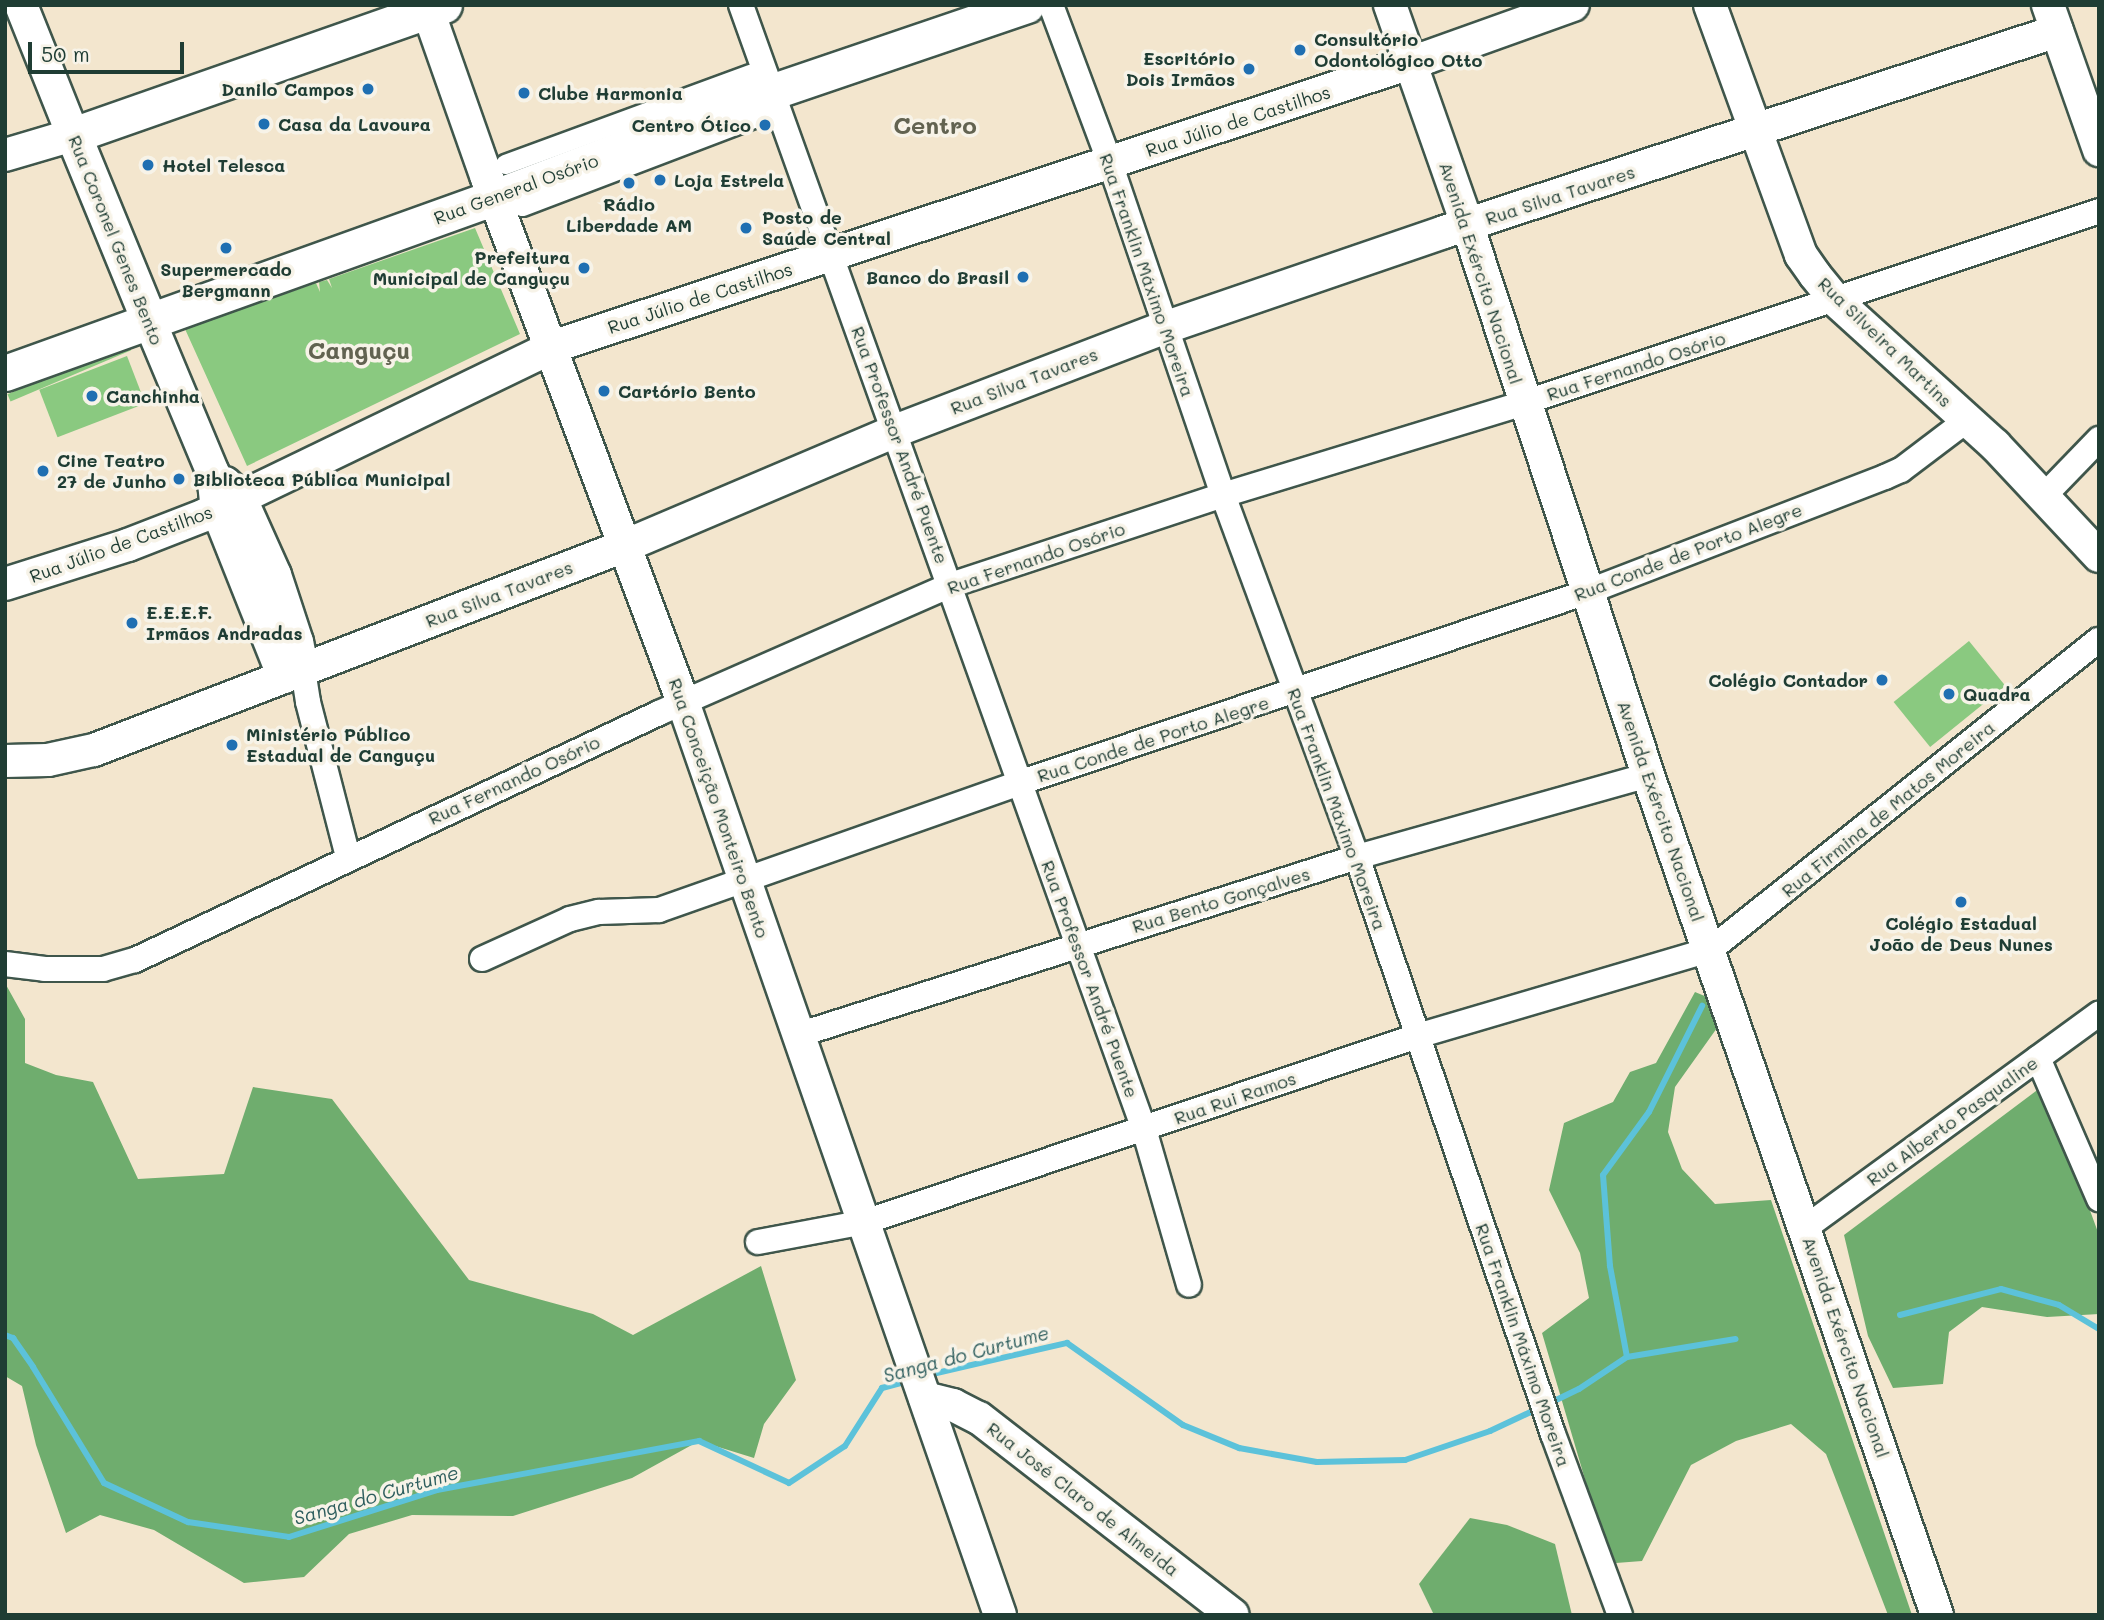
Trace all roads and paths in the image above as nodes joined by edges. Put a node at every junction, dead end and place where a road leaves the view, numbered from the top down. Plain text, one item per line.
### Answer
1 (21, 5) edge
2 (741, 5) edge
3 (1027, 5) edge
4 (1051, 5) edge
5 (1390, 5) edge
6 (1573, 5) edge
7 (1710, 5) edge
8 (433, 7) edge
9 (2052, 18) edge
10 (1410, 63) junction
11 (763, 93) junction
12 (1755, 132) junction
13 (73, 135) junction
14 (2099, 150) edge
15 (5, 155) edge
16 (1110, 163) junction
17 (505, 164) dead end
18 (509, 202) junction
19 (2099, 211) edge
20 (1467, 224) junction
21 (831, 255) junction
22 (1835, 300) junction
23 (149, 320) junction
24 (1164, 328) junction
25 (552, 346) junction
26 (5, 373) edge
27 (1523, 403) junction
28 (1967, 420) junction
29 (895, 431) junction
30 (2099, 439) edge
31 (1223, 495) junction
32 (2043, 497) junction
33 (229, 503) junction
34 (627, 545) junction
35 (2099, 556) edge
36 (5, 584) edge
37 (951, 585) junction
38 (1587, 592) junction
39 (2099, 640) edge
40 (293, 673) junction
41 (1295, 693) junction
42 (683, 702) junction
43 (5, 761) edge
44 (1647, 775) junction
45 (1019, 783) junction
46 (348, 857) junction
47 (1356, 857) junction
48 (744, 880) junction
49 (1079, 944) junction
50 (1710, 950) junction
51 (482, 959) dead end
52 (5, 964) edge
53 (2099, 1014) edge
54 (798, 1035) junction
55 (1417, 1037) junction
56 (2038, 1058) junction
57 (1144, 1129) junction
58 (2099, 1199) edge
59 (865, 1222) junction
60 (1805, 1228) junction
61 (758, 1242) dead end
62 (1189, 1285) dead end
63 (923, 1394) junction
64 (1000, 1615) edge
65 (1233, 1615) edge
66 (1620, 1615) edge
67 (1937, 1615) edge

1 - 13 street, Rua Coronel Genes Bento
2 - 11 street, Rua Professor André Puente
3 - 11 main road, Rua General Osório
4 - 16 street, Rua Franklin Máximo Moreira
5 - 10 street, Avenida Exército Nacional
6 - 10 street, Rua Júlio de Castilhos
7 - 12 street, Rua Silveira Martins
8 - 13 main road
8 - 18 street, Rua Conceição Monteiro Bento
9 - 12 street, Rua Silva Tavares
9 - 14 street
10 - 16 street, Rua Júlio de Castilhos
10 - 20 street, Avenida Exército Nacional
11 - 17 street
11 - 18 main road, Rua General Osório
11 - 21 street, Rua Professor André Puente
12 - 20 street, Rua Silva Tavares
12 - 22 street, Rua Silveira Martins
13 - 15 street
13 - 23 main road, Rua Coronel Genes Bento
16 - 21 street, Rua Júlio de Castilhos
16 - 24 street, Rua Franklin Máximo Moreira
18 - 23 main road, Rua General Osório
18 - 25 street, Rua Conceição Monteiro Bento
19 - 22 street, Rua Fernando Osório
20 - 24 street, Rua Silva Tavares
20 - 27 street, Avenida Exército Nacional
21 - 25 street, Rua Júlio de Castilhos
21 - 29 street, Rua Professor André Puente
22 - 27 street, Rua Fernando Osório
22 - 28 street, Rua Silveira Martins
23 - 26 main road, Rua General Osório
23 - 33 street, Rua Coronel Genes Bento
24 - 29 street, Rua Silva Tavares
24 - 31 street, Rua Franklin Máximo Moreira
25 - 33 street, Rua Júlio de Castilhos
25 - 34 street, Rua Conceição Monteiro Bento
27 - 31 street, Rua Fernando Osório
27 - 38 street, Avenida Exército Nacional
28 - 32 street, Rua Silveira Martins
28 - 38 street, Rua Conde de Porto Alegre
29 - 34 street, Rua Silva Tavares
29 - 37 street, Rua Professor André Puente
30 - 32 street
31 - 37 street, Rua Fernando Osório
31 - 41 street, Rua Franklin Máximo Moreira
32 - 35 street, Rua Silveira Martins
33 - 36 street, Rua Júlio de Castilhos
33 - 40 street, Rua Coronel Genes Bento
34 - 40 street, Rua Silva Tavares
34 - 42 street, Rua Conceição Monteiro Bento
37 - 42 street, Rua Fernando Osório
37 - 45 street, Rua Professor André Puente
38 - 41 street, Rua Conde de Porto Alegre
38 - 44 street, Avenida Exército Nacional
39 - 50 street, Rua Firmina de Matos Moreira
40 - 43 street, Rua Silva Tavares
40 - 46 street, Rua Coronel Genes Bento
41 - 45 street, Rua Conde de Porto Alegre
41 - 47 street, Rua Franklin Máximo Moreira
42 - 46 street, Rua Fernando Osório
42 - 48 street, Rua Conceição Monteiro Bento
44 - 47 street, Rua Bento Gonçalves
44 - 50 street, Avenida Exército Nacional
45 - 48 street, Rua Conde de Porto Alegre
45 - 49 street, Rua Professor André Puente
46 - 52 street, Rua Fernando Osório
47 - 49 street, Rua Bento Gonçalves
47 - 55 street, Rua Franklin Máximo Moreira
48 - 51 street, Rua Conde de Porto Alegre
48 - 54 street, Rua Conceição Monteiro Bento
49 - 54 street, Rua Bento Gonçalves
49 - 57 street, Rua Professor André Puente
50 - 55 street, Rua Rui Ramos
50 - 60 street, Avenida Exército Nacional
53 - 56 street, Rua Alberto Pasqualine
54 - 59 street, Rua Conceição Monteiro Bento
55 - 57 street, Rua Rui Ramos
55 - 66 street, Rua Franklin Máximo Moreira
56 - 58 street
56 - 60 street, Rua Alberto Pasqualine
57 - 59 street, Rua Rui Ramos
57 - 62 street, Rua Professor André Puente
59 - 61 street, Rua Rui Ramos
59 - 63 street, Rua Conceição Monteiro Bento
60 - 67 street, Avenida Exército Nacional
63 - 64 street, Rua Conceição Monteiro Bento
63 - 65 street, Rua José Claro de Almeida

